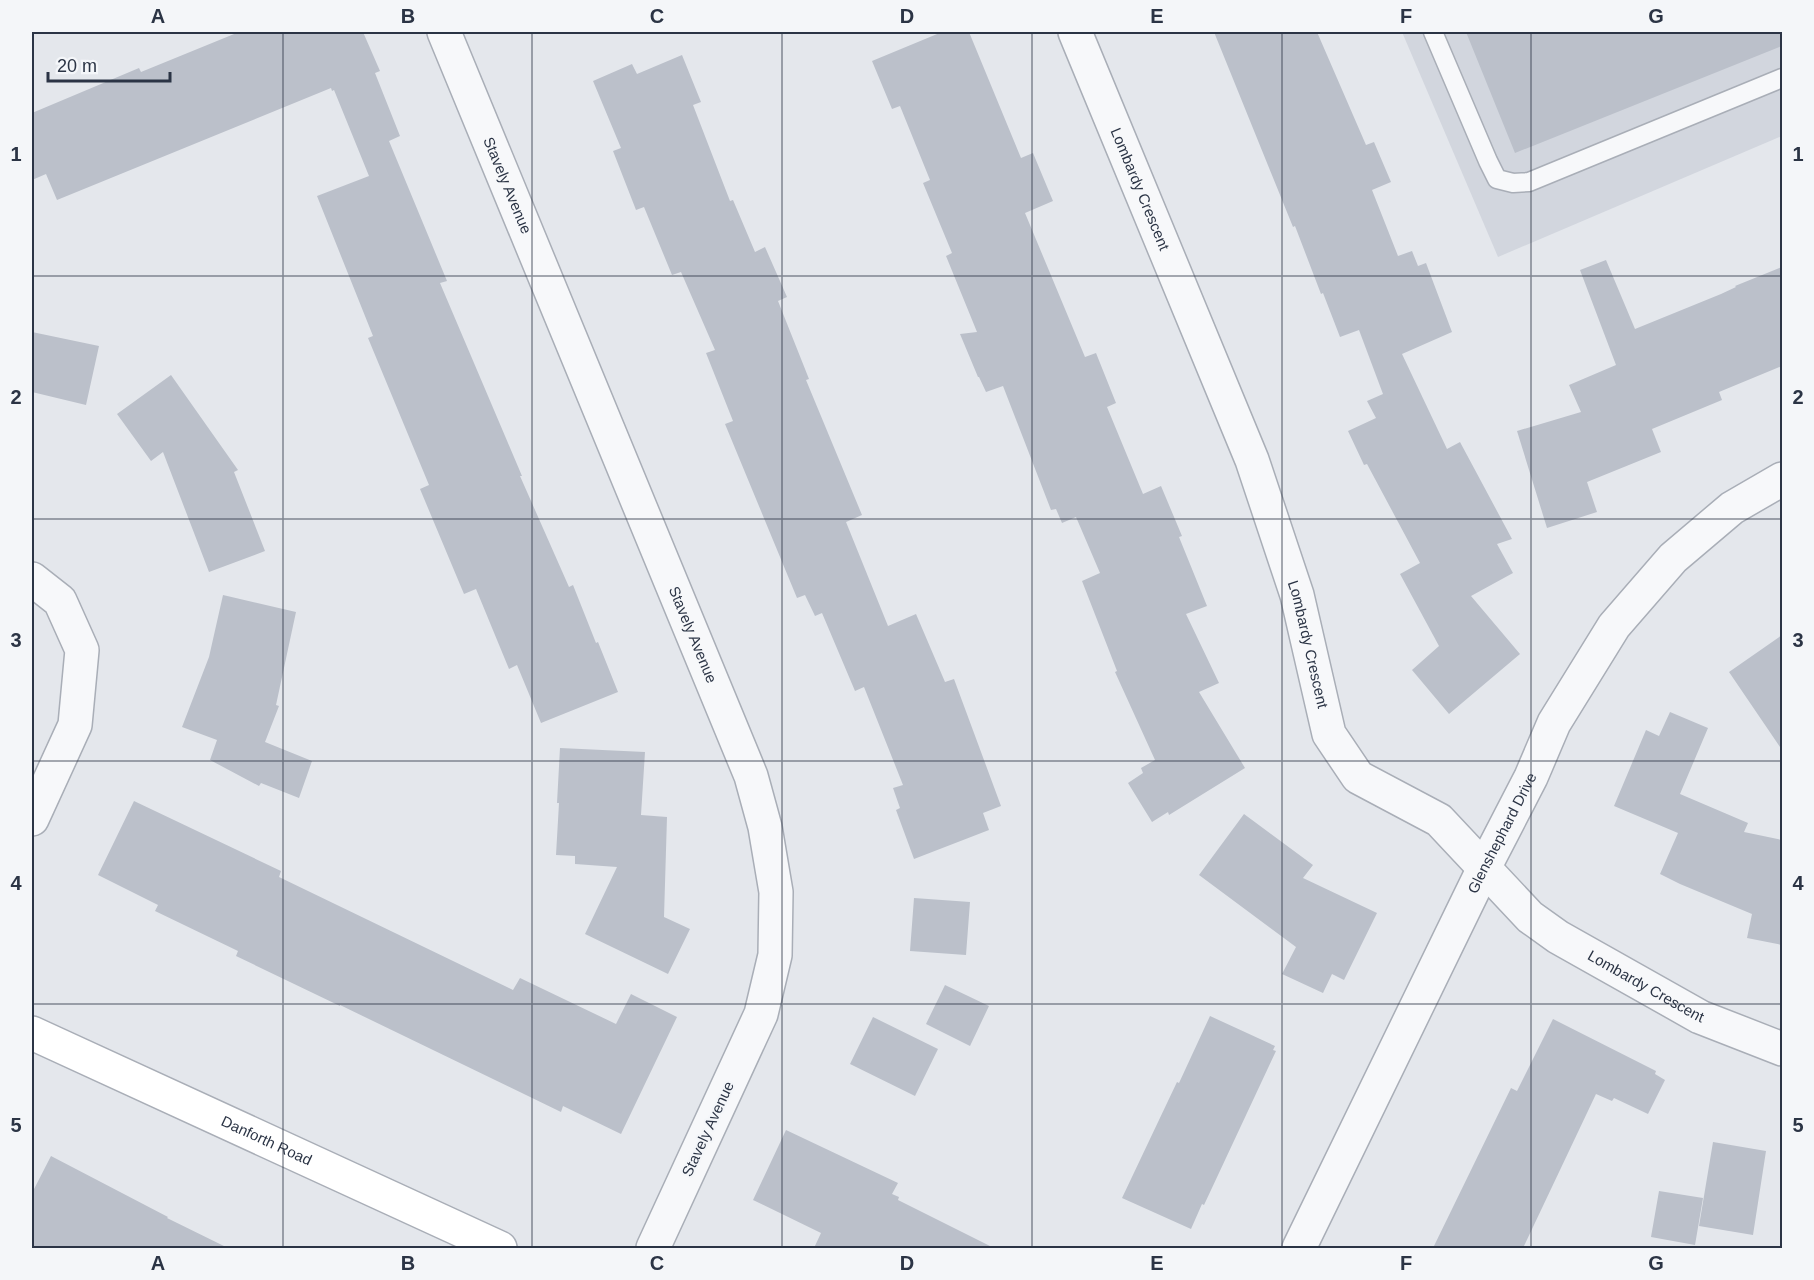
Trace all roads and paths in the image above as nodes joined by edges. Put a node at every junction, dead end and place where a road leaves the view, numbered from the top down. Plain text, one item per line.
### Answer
1 (444, 32) edge
2 (1075, 32) edge
3 (1433, 32) edge
4 (1782, 78) edge
5 (1782, 479) edge
6 (32, 579) edge
7 (32, 819) edge
8 (1484, 868) junction
9 (32, 1033) edge
10 (1782, 1049) edge
11 (500, 1248) edge
12 (653, 1248) edge
13 (1299, 1248) edge

1 - 12 street, Stavely Avenue
2 - 8 street, Lombardy Crescent
3 - 4 lane
5 - 8 street, Glenshephard Drive
6 - 7 street
8 - 10 street, Lombardy Crescent
8 - 13 street, Glenshephard Drive
9 - 11 main road, Danforth Road

